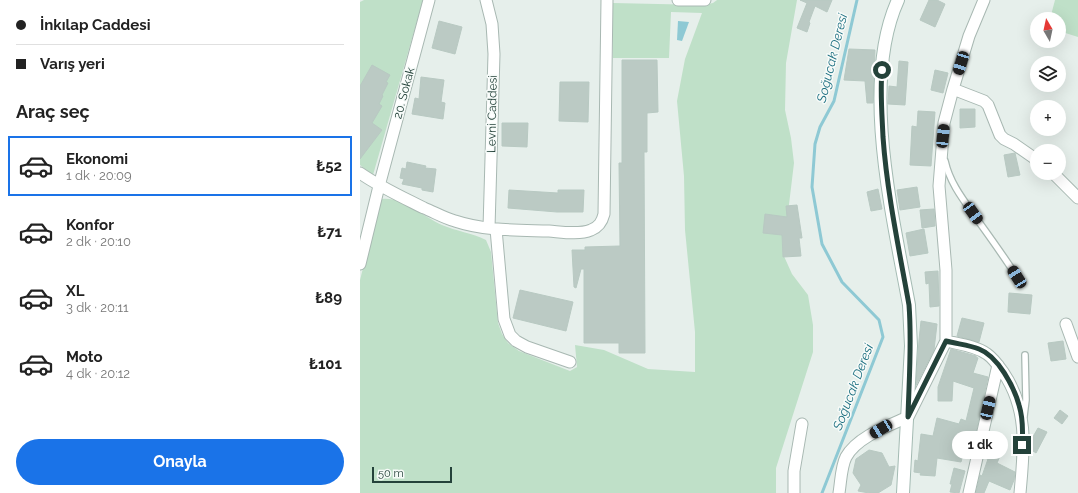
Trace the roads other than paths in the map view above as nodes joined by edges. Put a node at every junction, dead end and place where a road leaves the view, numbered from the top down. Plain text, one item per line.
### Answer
1 (429, 0) edge
2 (486, 0) edge
3 (607, 0) edge
4 (678, 0) edge
5 (705, 0) edge
6 (898, 0) edge
7 (984, 0) edge
8 (953, 89) junction
9 (942, 149) junction
10 (1030, 155) edge
11 (360, 173) edge
12 (1060, 180) edge
13 (379, 186) junction
14 (1078, 198) edge
15 (493, 228) junction
16 (360, 264) edge
17 (1017, 277) dead end
18 (1066, 324) dead end
19 (946, 341) junction
20 (1025, 355) dead end
21 (1078, 357) edge
22 (570, 362) dead end
23 (998, 365) junction
24 (908, 417) junction
25 (1022, 422) junction
26 (802, 424) dead end
27 (794, 493) edge
28 (839, 493) edge
29 (903, 493) edge
30 (969, 493) edge
31 (1020, 493) edge

1 - 13 street, 20. Sokak
2 - 15 street, Levni Caddesi
3 - 15 street
4 - 5 street
6 - 24 street
7 - 8 street
8 - 9 street
8 - 10 street
9 - 17 lane
9 - 19 street
11 - 13 street
12 - 14 street
13 - 15 street
13 - 16 street, 20. Sokak
15 - 22 street, Levni Caddesi
18 - 21 street
19 - 23 street
19 - 24 street
20 - 25 lane
23 - 25 street
23 - 30 street
24 - 28 street
24 - 29 street
25 - 31 street
26 - 27 street

